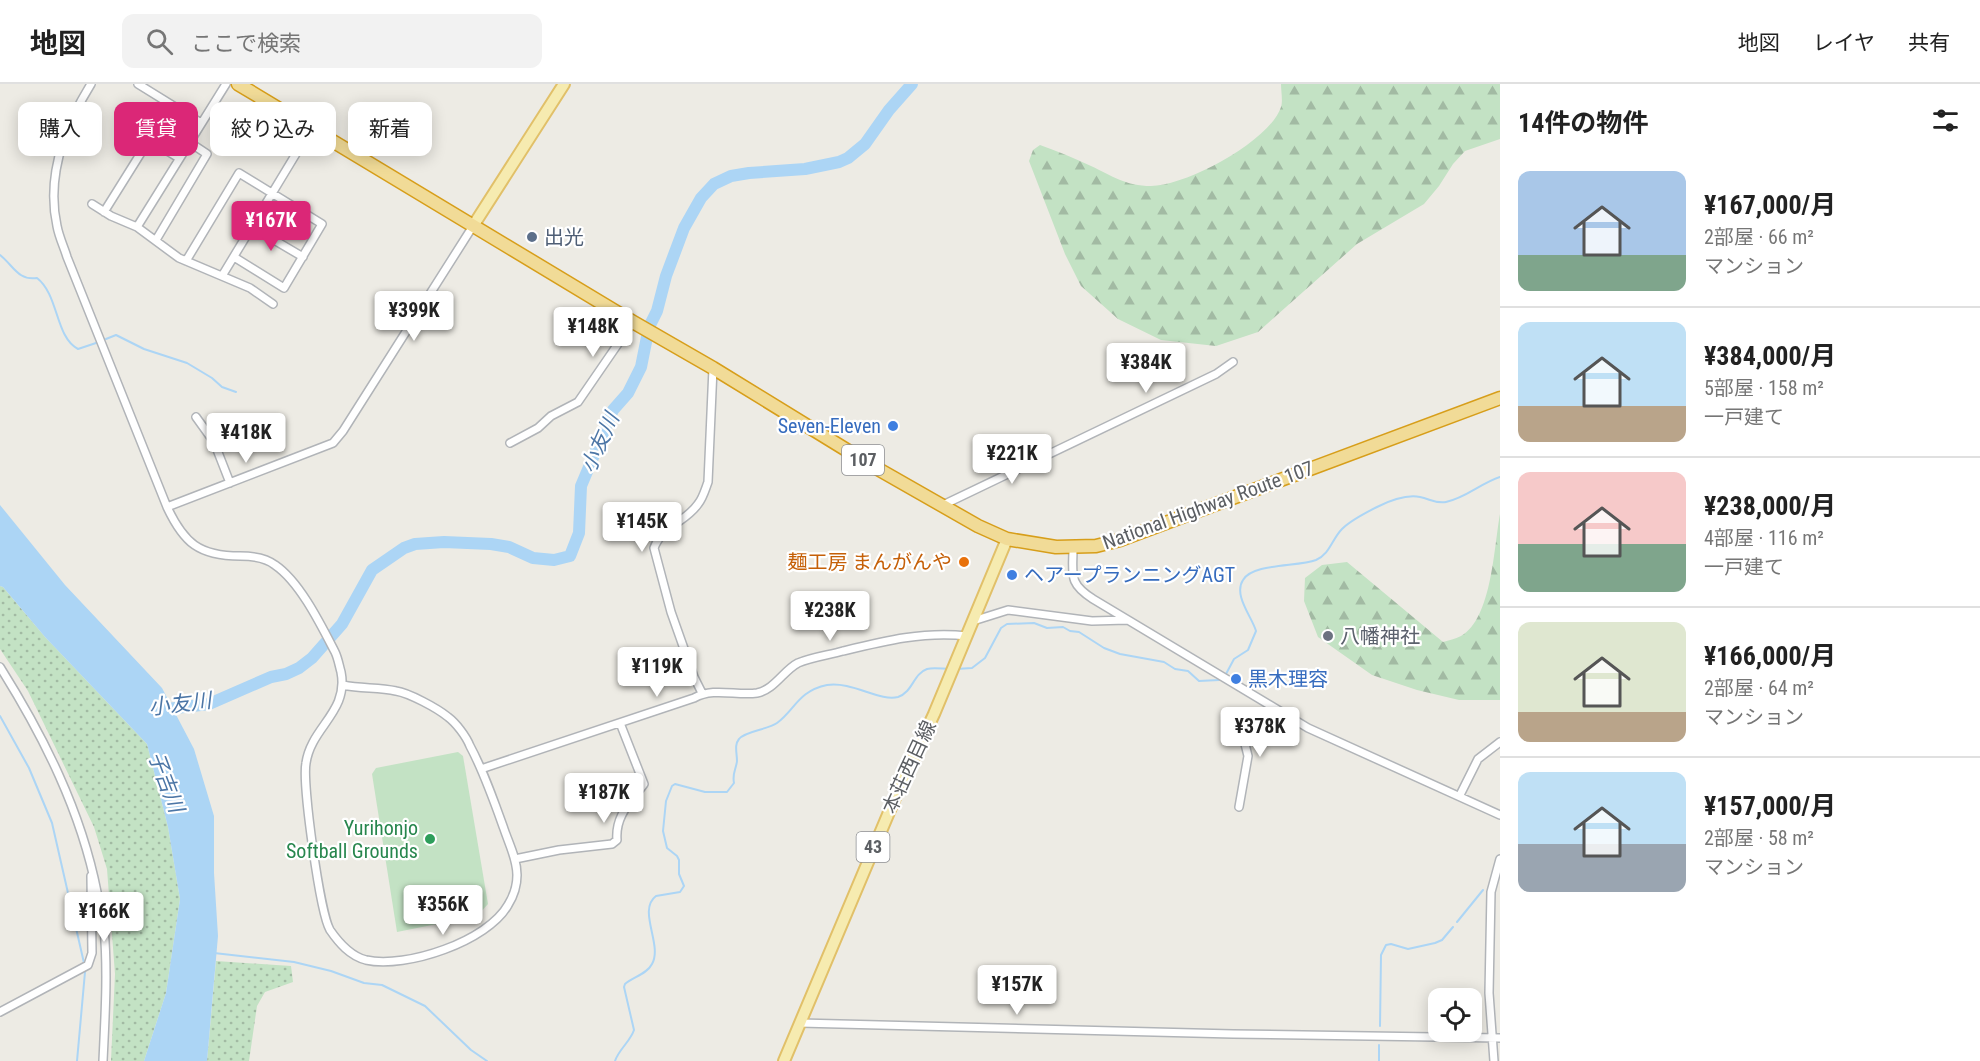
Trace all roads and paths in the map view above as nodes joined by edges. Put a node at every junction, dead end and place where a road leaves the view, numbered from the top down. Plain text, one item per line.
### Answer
1 (91, 84) edge
2 (138, 84) edge
3 (226, 84) edge
4 (238, 84) edge
5 (564, 84) edge
6 (267, 102) edge
7 (201, 123) junction
8 (198, 128) edge
9 (336, 144) edge
10 (198, 148) edge
11 (295, 156) edge
12 (179, 158) joint
13 (272, 194) junction
14 (92, 204) dead end
15 (104, 212) junction
16 (473, 226) junction
17 (137, 227) junction
18 (252, 227) junction
19 (156, 240) junction
20 (234, 257) junction
21 (303, 257) junction
22 (186, 261) junction
23 (222, 276) junction
24 (273, 304) dead end
25 (636, 324) junction
26 (1233, 362) dead end
27 (713, 368) junction
28 (1500, 398) edge
29 (196, 417) dead end
30 (510, 444) dead end
31 (230, 483) junction
32 (943, 505) junction
33 (167, 507) junction
34 (1007, 539) junction
35 (1074, 548) junction
36 (1128, 620) junction
37 (973, 621) junction
38 (967, 636) junction
39 (0, 667) edge
40 (343, 685) junction
41 (702, 693) junction
42 (1270, 707) junction
43 (621, 723) junction
44 (1500, 742) edge
45 (481, 769) junction
46 (1460, 795) junction
47 (1239, 807) dead end
48 (1500, 815) edge
49 (515, 859) junction
50 (1500, 859) edge
51 (91, 865) junction
52 (0, 1012) edge
53 (800, 1023) junction
54 (1496, 1038) edge
55 (103, 1061) edge
56 (784, 1061) edge
57 (1494, 1061) edge

1 - 33 street
2 - 7 street
3 - 7 street
4 - 6 highway, National Highway Route 107 / 107
5 - 16 main road
7 - 8 street
9 - 16 highway, National Highway Route 107 / 107
10 - 19 street
11 - 13 street
12 - 15 street
12 - 17 street
13 - 18 street
13 - 21 street
13 - 22 street
14 - 15 street
15 - 17 street
16 - 25 highway, National Highway Route 107 / 107
16 - 31 street
17 - 19 street
18 - 20 street
18 - 21 street
19 - 22 street
20 - 21 street
20 - 23 street
22 - 23 street
23 - 24 street
25 - 27 highway, National Highway Route 107 / 107
25 - 30 street
26 - 32 street
27 - 32 highway, National Highway Route 107 / 107
27 - 41 street
28 - 35 highway, National Highway Route 107 / 107
29 - 31 street
31 - 33 street
32 - 34 highway, National Highway Route 107 / 107
33 - 40 street
34 - 35 highway, National Highway Route 107 / 107
34 - 37 main road, 本荘西目線 / 43
35 - 36 street
36 - 37 street
36 - 42 street
37 - 38 main road, 本荘西目線 / 43
38 - 41 street
38 - 53 main road, 本荘西目線 / 43
39 - 51 street
40 - 45 street
40 - 49 street
41 - 43 street
42 - 46 street
42 - 47 street
43 - 45 street
43 - 49 street
44 - 46 street
45 - 49 street
46 - 48 street
50 - 54 street
51 - 52 street
51 - 55 street
53 - 54 street
53 - 56 main road, 本荘西目線 / 43
54 - 57 street

